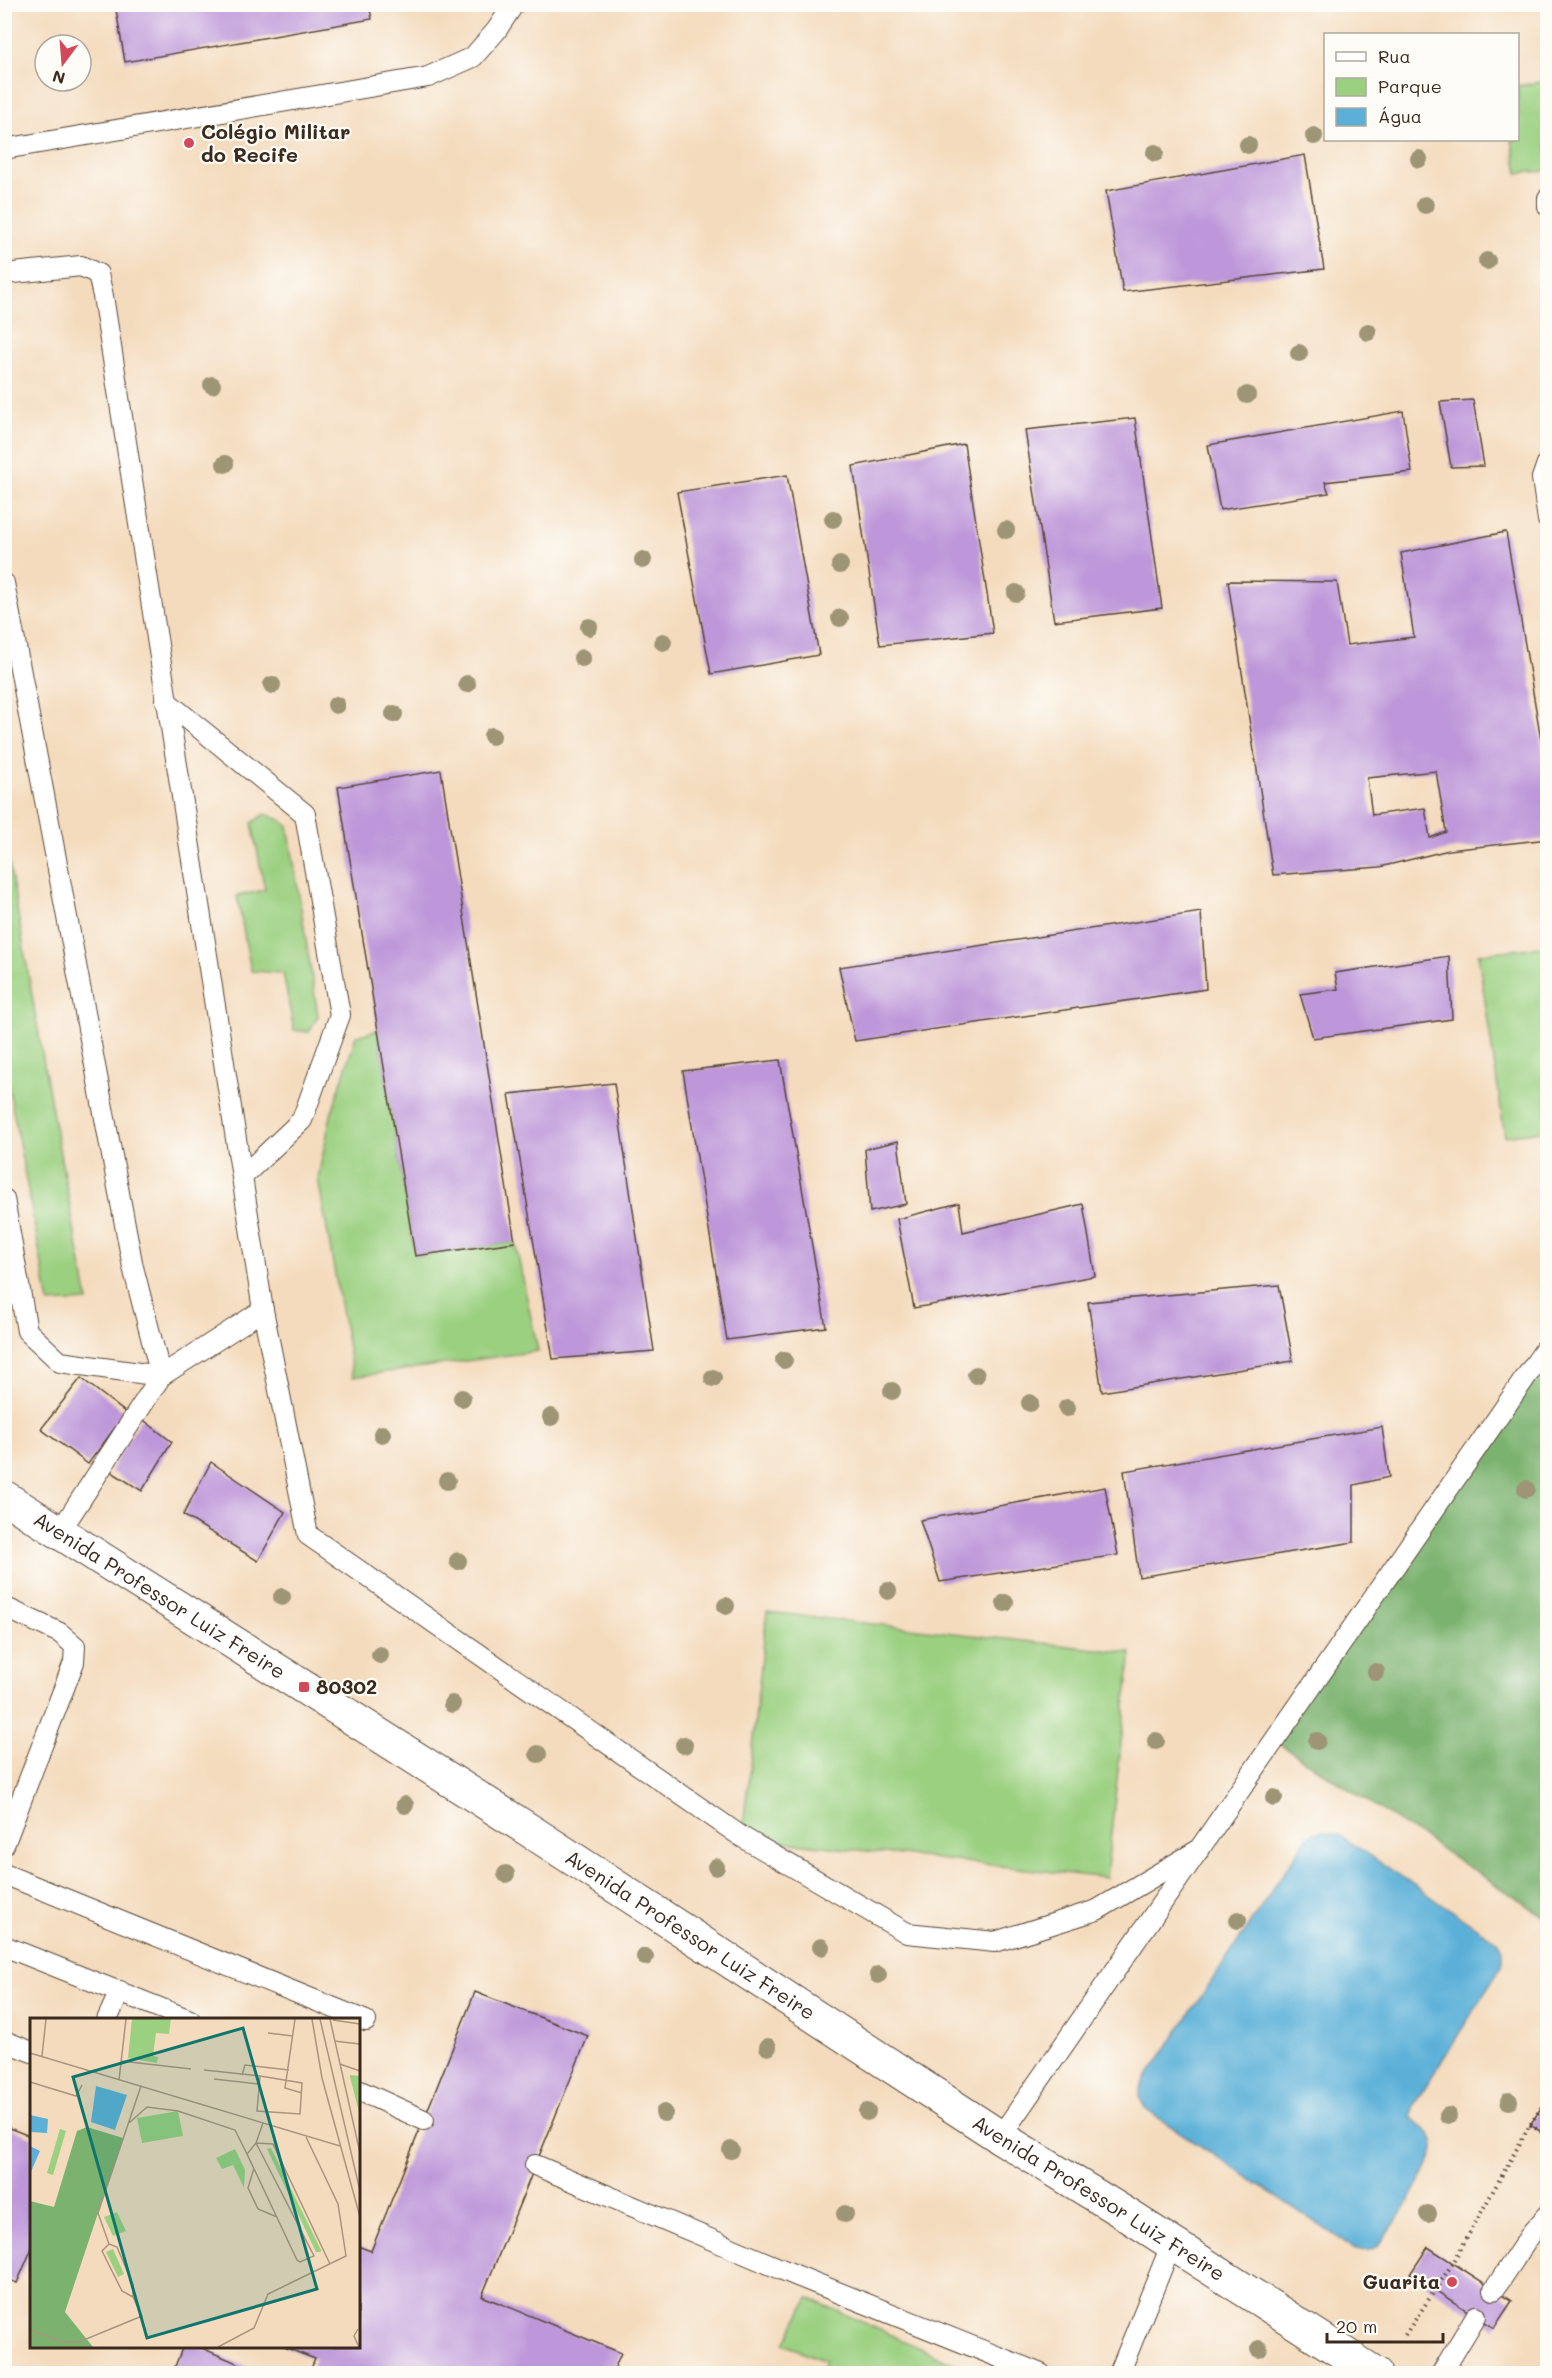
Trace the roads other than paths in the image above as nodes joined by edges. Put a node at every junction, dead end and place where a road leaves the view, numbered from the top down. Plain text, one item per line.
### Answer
1 (514, 4) edge
2 (4, 148) edge
3 (1548, 198) edge
4 (1548, 206) edge
5 (4, 274) edge
6 (1548, 461) edge
7 (1548, 520) edge
8 (4, 583) edge
9 (166, 701) junction
10 (242, 1177) junction
11 (4, 1199) edge
12 (263, 1310) junction
13 (1548, 1345) edge
14 (161, 1376) junction
15 (4, 1497) edge
16 (58, 1533) junction
17 (4, 1607) edge
18 (4, 1845) edge
19 (1200, 1849) junction
20 (4, 1874) edge
21 (4, 1946) edge
22 (120, 1991) junction
23 (107, 2018) edge
24 (188, 2018) edge
25 (359, 2018) edge
26 (360, 2019) edge
27 (366, 2021) dead end
28 (4, 2041) edge
29 (30, 2051) edge
30 (360, 2091) edge
31 (424, 2120) dead end
32 (1000, 2138) junction
33 (535, 2165) dead end
34 (1548, 2215) edge
35 (1172, 2243) junction
36 (1494, 2290) dead end
37 (1476, 2316) dead end
38 (1041, 2373) edge
39 (1119, 2373) edge
40 (1376, 2373) edge
41 (1441, 2373) edge

1 - 2 lane
3 - 4 lane
5 - 9 lane
6 - 7 lane
8 - 14 lane
9 - 10 lane
9 - 10 lane
10 - 12 lane
11 - 14 lane
12 - 14 lane
12 - 19 lane
13 - 19 lane
14 - 16 lane
15 - 16 main road, Avenida Professor Luiz Freire
16 - 32 main road, Avenida Professor Luiz Freire
17 - 18 lane
19 - 32 lane
20 - 25 lane
21 - 22 lane
22 - 23 lane
22 - 24 lane
26 - 27 lane
28 - 29 lane
30 - 31 lane
32 - 35 main road, Avenida Professor Luiz Freire
33 - 38 lane
34 - 36 lane
35 - 39 lane
35 - 40 main road, Avenida Professor Luiz Freire
37 - 41 lane

